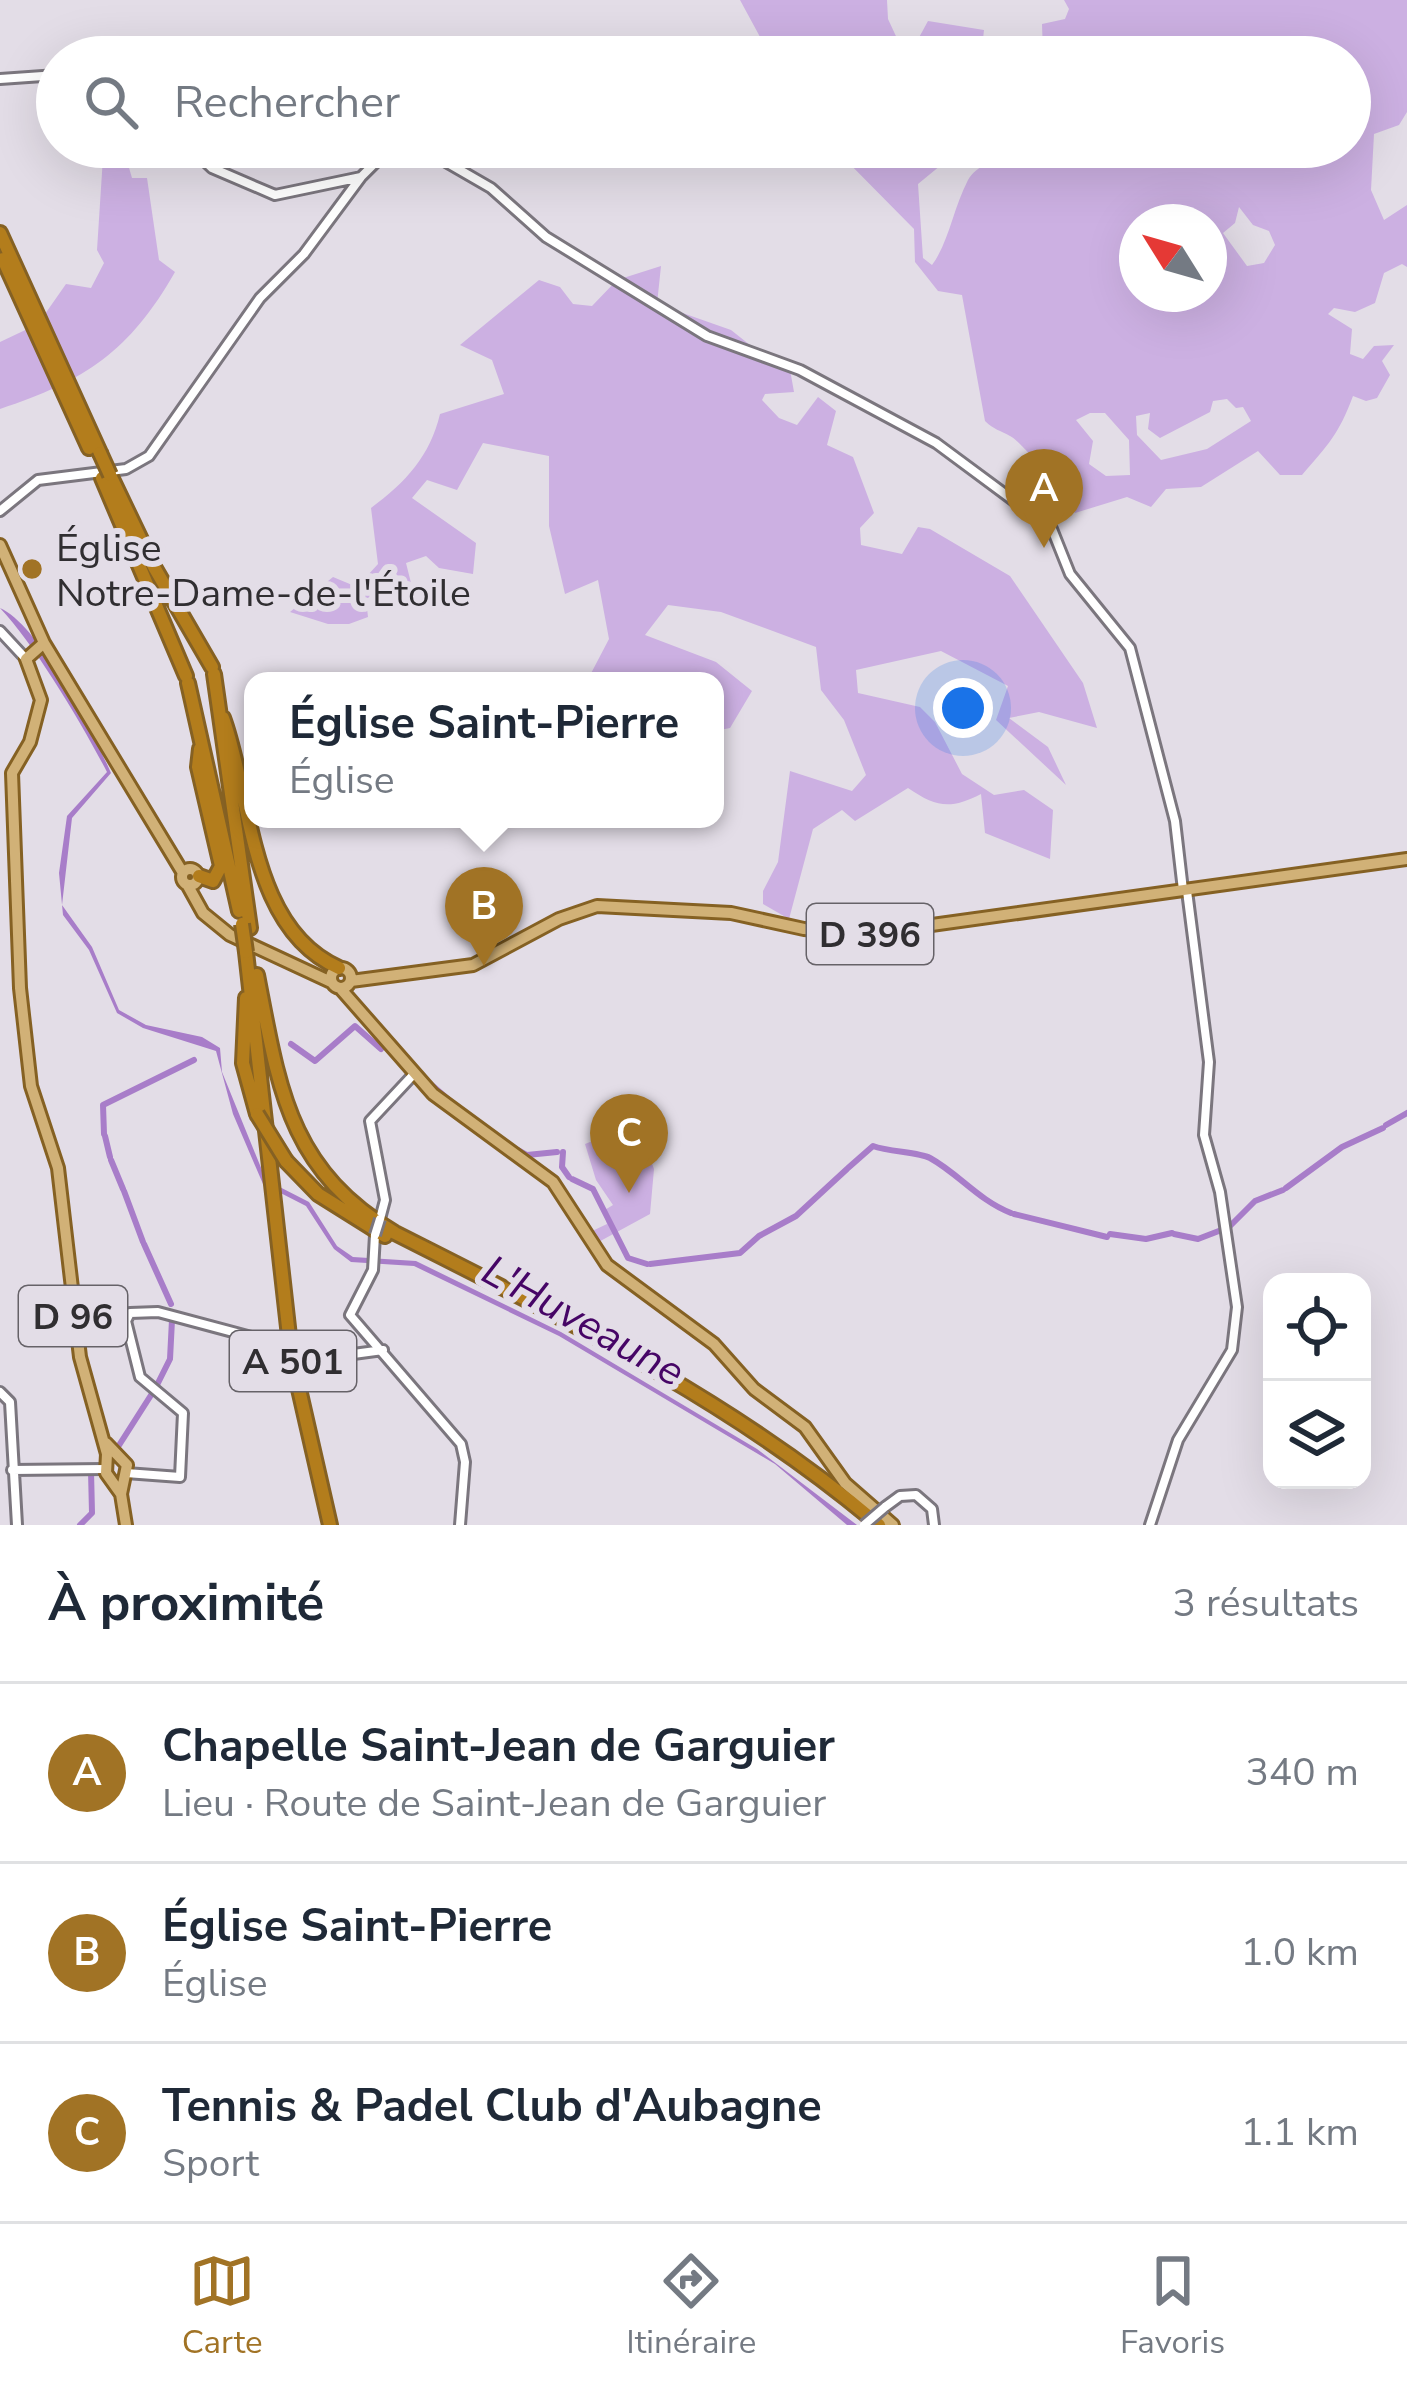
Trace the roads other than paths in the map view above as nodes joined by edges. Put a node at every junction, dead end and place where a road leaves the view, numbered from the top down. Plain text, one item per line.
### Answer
1 (36, 76) edge
2 (0, 79) edge
3 (212, 168) edge
4 (370, 168) edge
5 (456, 168) edge
6 (361, 177) junction
7 (0, 233) edge
8 (0, 252) edge
9 (96, 455) junction
10 (106, 477) junction
11 (0, 511) edge
12 (0, 545) edge
13 (0, 631) edge
14 (43, 645) junction
15 (27, 657) junction
16 (223, 718) junction
17 (201, 736) junction
18 (244, 801) edge
19 (251, 828) edge
20 (1407, 859) edge
21 (191, 877) junction
22 (1185, 891) junction
23 (243, 925) junction
24 (247, 952) junction
25 (256, 975) junction
26 (342, 978) junction
27 (412, 1075) junction
28 (275, 1187) junction
29 (384, 1350) junction
30 (4, 1394) edge
31 (119, 1469) junction
32 (12, 1471) junction
33 (16, 1525) edge
34 (126, 1525) edge
35 (333, 1525) edge
36 (460, 1525) edge
37 (866, 1525) edge
38 (879, 1525) edge
39 (893, 1525) edge
40 (934, 1525) edge
41 (1150, 1525) edge

1 - 2 street
3 - 6 street
4 - 6 street
5 - 22 street
6 - 11 street
7 - 9 highway
8 - 9 highway
9 - 10 highway, bridge
10 - 16 highway
10 - 17 highway
12 - 14 main road
13 - 15 street
14 - 15 main road
14 - 21 main road, D 396
15 - 31 main road, D 96
16 - 18 highway
16 - 23 highway
17 - 21 highway
17 - 23 highway, A 501
19 - 26 highway
20 - 22 main road, D 396
21 - 26 main road, D 396
22 - 26 main road, D 396
22 - 41 street
23 - 24 highway, A 501, bridge
24 - 25 highway
24 - 28 highway, A 501
24 - 37 highway, bridge
25 - 28 highway, A 501
25 - 38 highway
26 - 27 main road
27 - 29 street, bridge
27 - 39 main road
28 - 35 highway, A 501
29 - 31 street, bridge
29 - 36 street
30 - 32 street
31 - 32 street
31 - 34 main road
32 - 33 street
37 - 40 street, bridge

